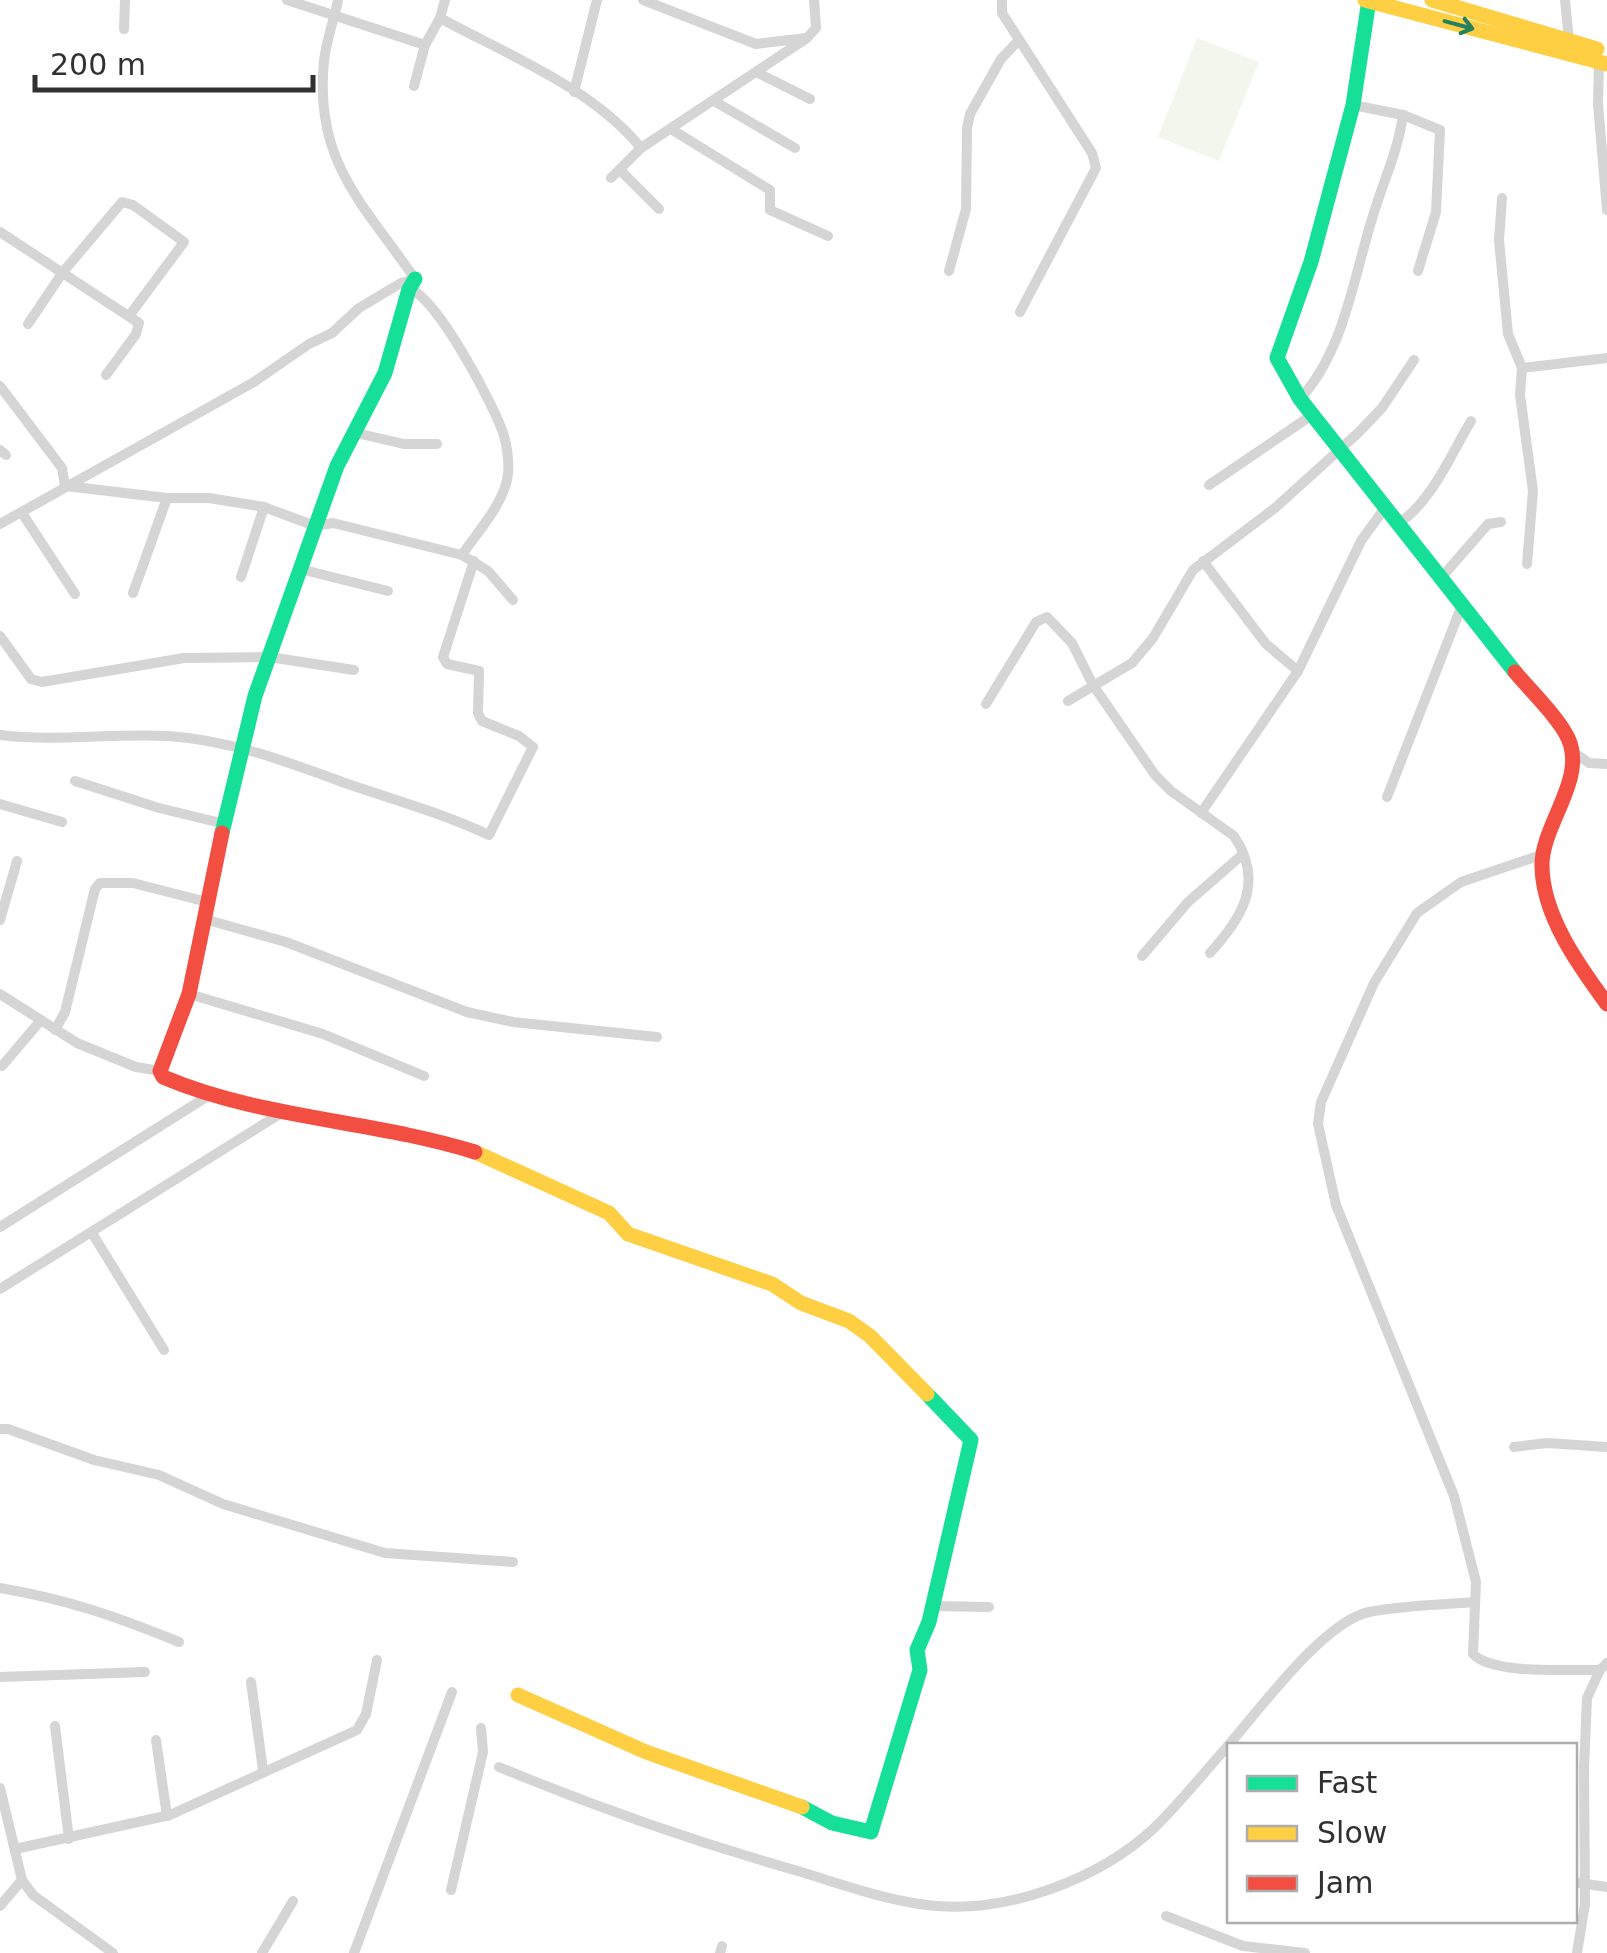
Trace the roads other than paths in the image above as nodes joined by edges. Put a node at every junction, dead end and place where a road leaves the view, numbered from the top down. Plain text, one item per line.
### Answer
1 (126, 0) edge
2 (287, 0) edge
3 (338, 0) edge
4 (445, 0) edge
5 (597, 0) edge
6 (643, 0) edge
7 (814, 0) edge
8 (1002, 0) edge
9 (1368, 0) edge
10 (1432, 0) edge
11 (1567, 2) edge
12 (335, 17) junction
13 (440, 18) junction
14 (124, 28) dead end
15 (808, 38) junction
16 (1019, 40) junction
17 (1569, 41) junction
18 (425, 45) junction
19 (1604, 59) edge
20 (756, 72) junction
21 (414, 86) dead end
22 (574, 92) junction
23 (810, 99) dead end
24 (714, 101) junction
25 (1353, 106) junction
26 (1403, 115) junction
27 (671, 129) junction
28 (641, 148) junction
29 (796, 148) dead end
30 (1502, 198) dead end
31 (659, 209) dead end
32 (1607, 210) edge
33 (0, 232) edge
34 (828, 236) dead end
35 (1418, 270) dead end
36 (949, 271) dead end
37 (64, 272) junction
38 (412, 284) junction
39 (1020, 312) dead end
40 (129, 316) junction
41 (28, 324) dead end
42 (1607, 358) edge
43 (1414, 360) dead end
44 (1522, 368) junction
45 (106, 375) dead end
46 (0, 386) edge
47 (1300, 399) junction
48 (1312, 415) junction
49 (1471, 420) dead end
50 (352, 432) junction
51 (437, 444) dead end
52 (1339, 451) junction
53 (1208, 485) dead end
54 (65, 486) junction
55 (167, 498) junction
56 (264, 508) junction
57 (1384, 509) junction
58 (22, 513) junction
59 (1501, 522) dead end
60 (0, 524) edge
61 (1398, 524) junction
62 (315, 526) junction
63 (462, 555) junction
64 (474, 561) junction
65 (1203, 561) junction
66 (1528, 564) dead end
67 (300, 569) junction
68 (241, 576) dead end
69 (1441, 578) junction
70 (388, 591) dead end
71 (134, 592) dead end
72 (76, 594) dead end
73 (513, 600) dead end
74 (1462, 605) junction
75 (0, 636) edge
76 (269, 656) junction
77 (354, 670) dead end
78 (1298, 671) junction
79 (1093, 685) junction
80 (1068, 701) dead end
81 (986, 704) dead end
82 (0, 735) edge
83 (240, 749) junction
84 (1572, 750) junction
85 (1607, 764) edge
86 (75, 781) dead end
87 (1387, 798) dead end
88 (0, 804) edge
89 (1201, 814) junction
90 (62, 822) dead end
91 (225, 824) junction
92 (1243, 854) junction
93 (1544, 854) junction
94 (17, 861) dead end
95 (207, 902) junction
96 (204, 919) junction
97 (0, 920) edge
98 (1210, 952) dead end
99 (1142, 956) dead end
100 (190, 994) junction
101 (2, 998) edge
102 (1607, 1004) edge
103 (41, 1020) junction
104 (56, 1030) junction
105 (656, 1036) dead end
106 (2, 1066) edge
107 (160, 1071) junction
108 (424, 1076) dead end
109 (208, 1096) junction
110 (286, 1110) junction
111 (0, 1228) edge
112 (92, 1233) junction
113 (0, 1289) edge
114 (164, 1350) dead end
115 (0, 1430) edge
116 (1514, 1446) dead end
117 (1607, 1447) edge
118 (513, 1562) dead end
119 (0, 1588) edge
120 (1474, 1602) junction
121 (932, 1606) junction
122 (989, 1607) dead end
123 (179, 1642) dead end
124 (378, 1660) dead end
125 (1603, 1666) edge
126 (146, 1672) dead end
127 (0, 1677) edge
128 (251, 1682) dead end
129 (452, 1692) dead end
130 (518, 1696) dead end
131 (55, 1726) dead end
132 (481, 1728) dead end
133 (156, 1740) dead end
134 (1232, 1743) edge
135 (1227, 1748) edge
136 (499, 1767) dead end
137 (263, 1770) junction
138 (0, 1788) edge
139 (167, 1816) junction
140 (70, 1839) junction
141 (15, 1849) junction
142 (22, 1880) junction
143 (1580, 1882) edge
144 (1607, 1887) edge
145 (450, 1890) dead end
146 (293, 1901) dead end
147 (0, 1906) edge
148 (1166, 1916) dead end
149 (114, 1953) edge
150 (262, 1953) edge
151 (354, 1953) edge
152 (1304, 1953) edge
153 (1577, 1953) edge

1 - 14 street
2 - 12 street
3 - 12 street
4 - 13 street
5 - 22 street
6 - 15 street
7 - 15 street
8 - 16 street
9 -> 19 street
9 - 25 street
10 - 17 street
11 - 17 street
12 - 18 street
12 - 38 street
13 - 18 street
13 - 22 street
15 - 20 street
16 - 36 street
16 - 39 street
17 - 19 street
18 - 21 street
19 - 32 street
20 - 23 street
20 - 24 street
22 - 28 street
24 - 27 street
24 - 29 street
25 - 26 street
25 - 47 street
26 - 35 street
26 - 47 street
27 - 28 street
27 - 34 street
28 - 31 street
30 - 44 street
33 - 37 street
37 - 40 street
37 - 40 street
37 - 41 street
38 - 50 street
38 - 54 street
38 - 63 street
40 - 45 street
42 - 44 street
43 - 52 street
44 - 66 street
46 - 54 street
47 - 48 street
48 - 52 street
48 - 53 street
49 - 61 street
50 - 51 street
50 - 62 street
52 - 57 street
52 - 65 street
54 - 55 street
54 - 58 street
55 - 56 street
55 - 71 street
56 - 62 street
56 - 68 street
57 - 61 street
57 - 78 street
58 - 60 street
58 - 72 street
59 - 69 street
61 - 69 street
62 - 63 street
62 - 67 street
63 - 64 street
64 - 73 street
64 - 83 street
65 - 78 street
65 - 79 street
67 - 70 street
67 - 76 street
69 - 74 street
74 - 84 street
74 - 87 street
75 - 76 street
76 - 77 street
76 - 83 street
78 - 89 street
79 - 80 street
79 - 81 street
79 - 89 street
82 - 83 street
83 - 91 street
84 - 85 street
84 - 93 street
86 - 91 street
88 - 90 street
89 - 92 street
91 - 95 street
92 - 98 street
92 - 99 street
93 - 102 street
93 - 120 street
94 - 97 street
95 - 96 street
95 - 104 street
96 - 100 street
96 - 105 street
100 - 107 street
100 - 108 street
101 - 103 street
103 - 104 street
103 - 106 street
104 - 107 street
107 - 109 street
109 - 110 street
109 - 111 street
110 - 112 street
110 - 121 street
112 - 113 street
112 - 114 street
115 - 118 street
116 - 117 street
119 - 123 street
120 - 125 street
120 - 134 street
121 - 122 street
121 - 130 street
124 - 137 street
125 - 143 street
126 - 127 street
128 - 137 street
129 - 151 street
131 - 140 street
132 - 145 street
133 - 139 street
135 - 136 street
137 - 139 street
138 - 141 street
139 - 140 street
140 - 141 street
141 - 142 street
142 - 147 street
142 - 149 street
143 - 144 street
143 - 153 street
146 - 150 street
148 - 152 street

